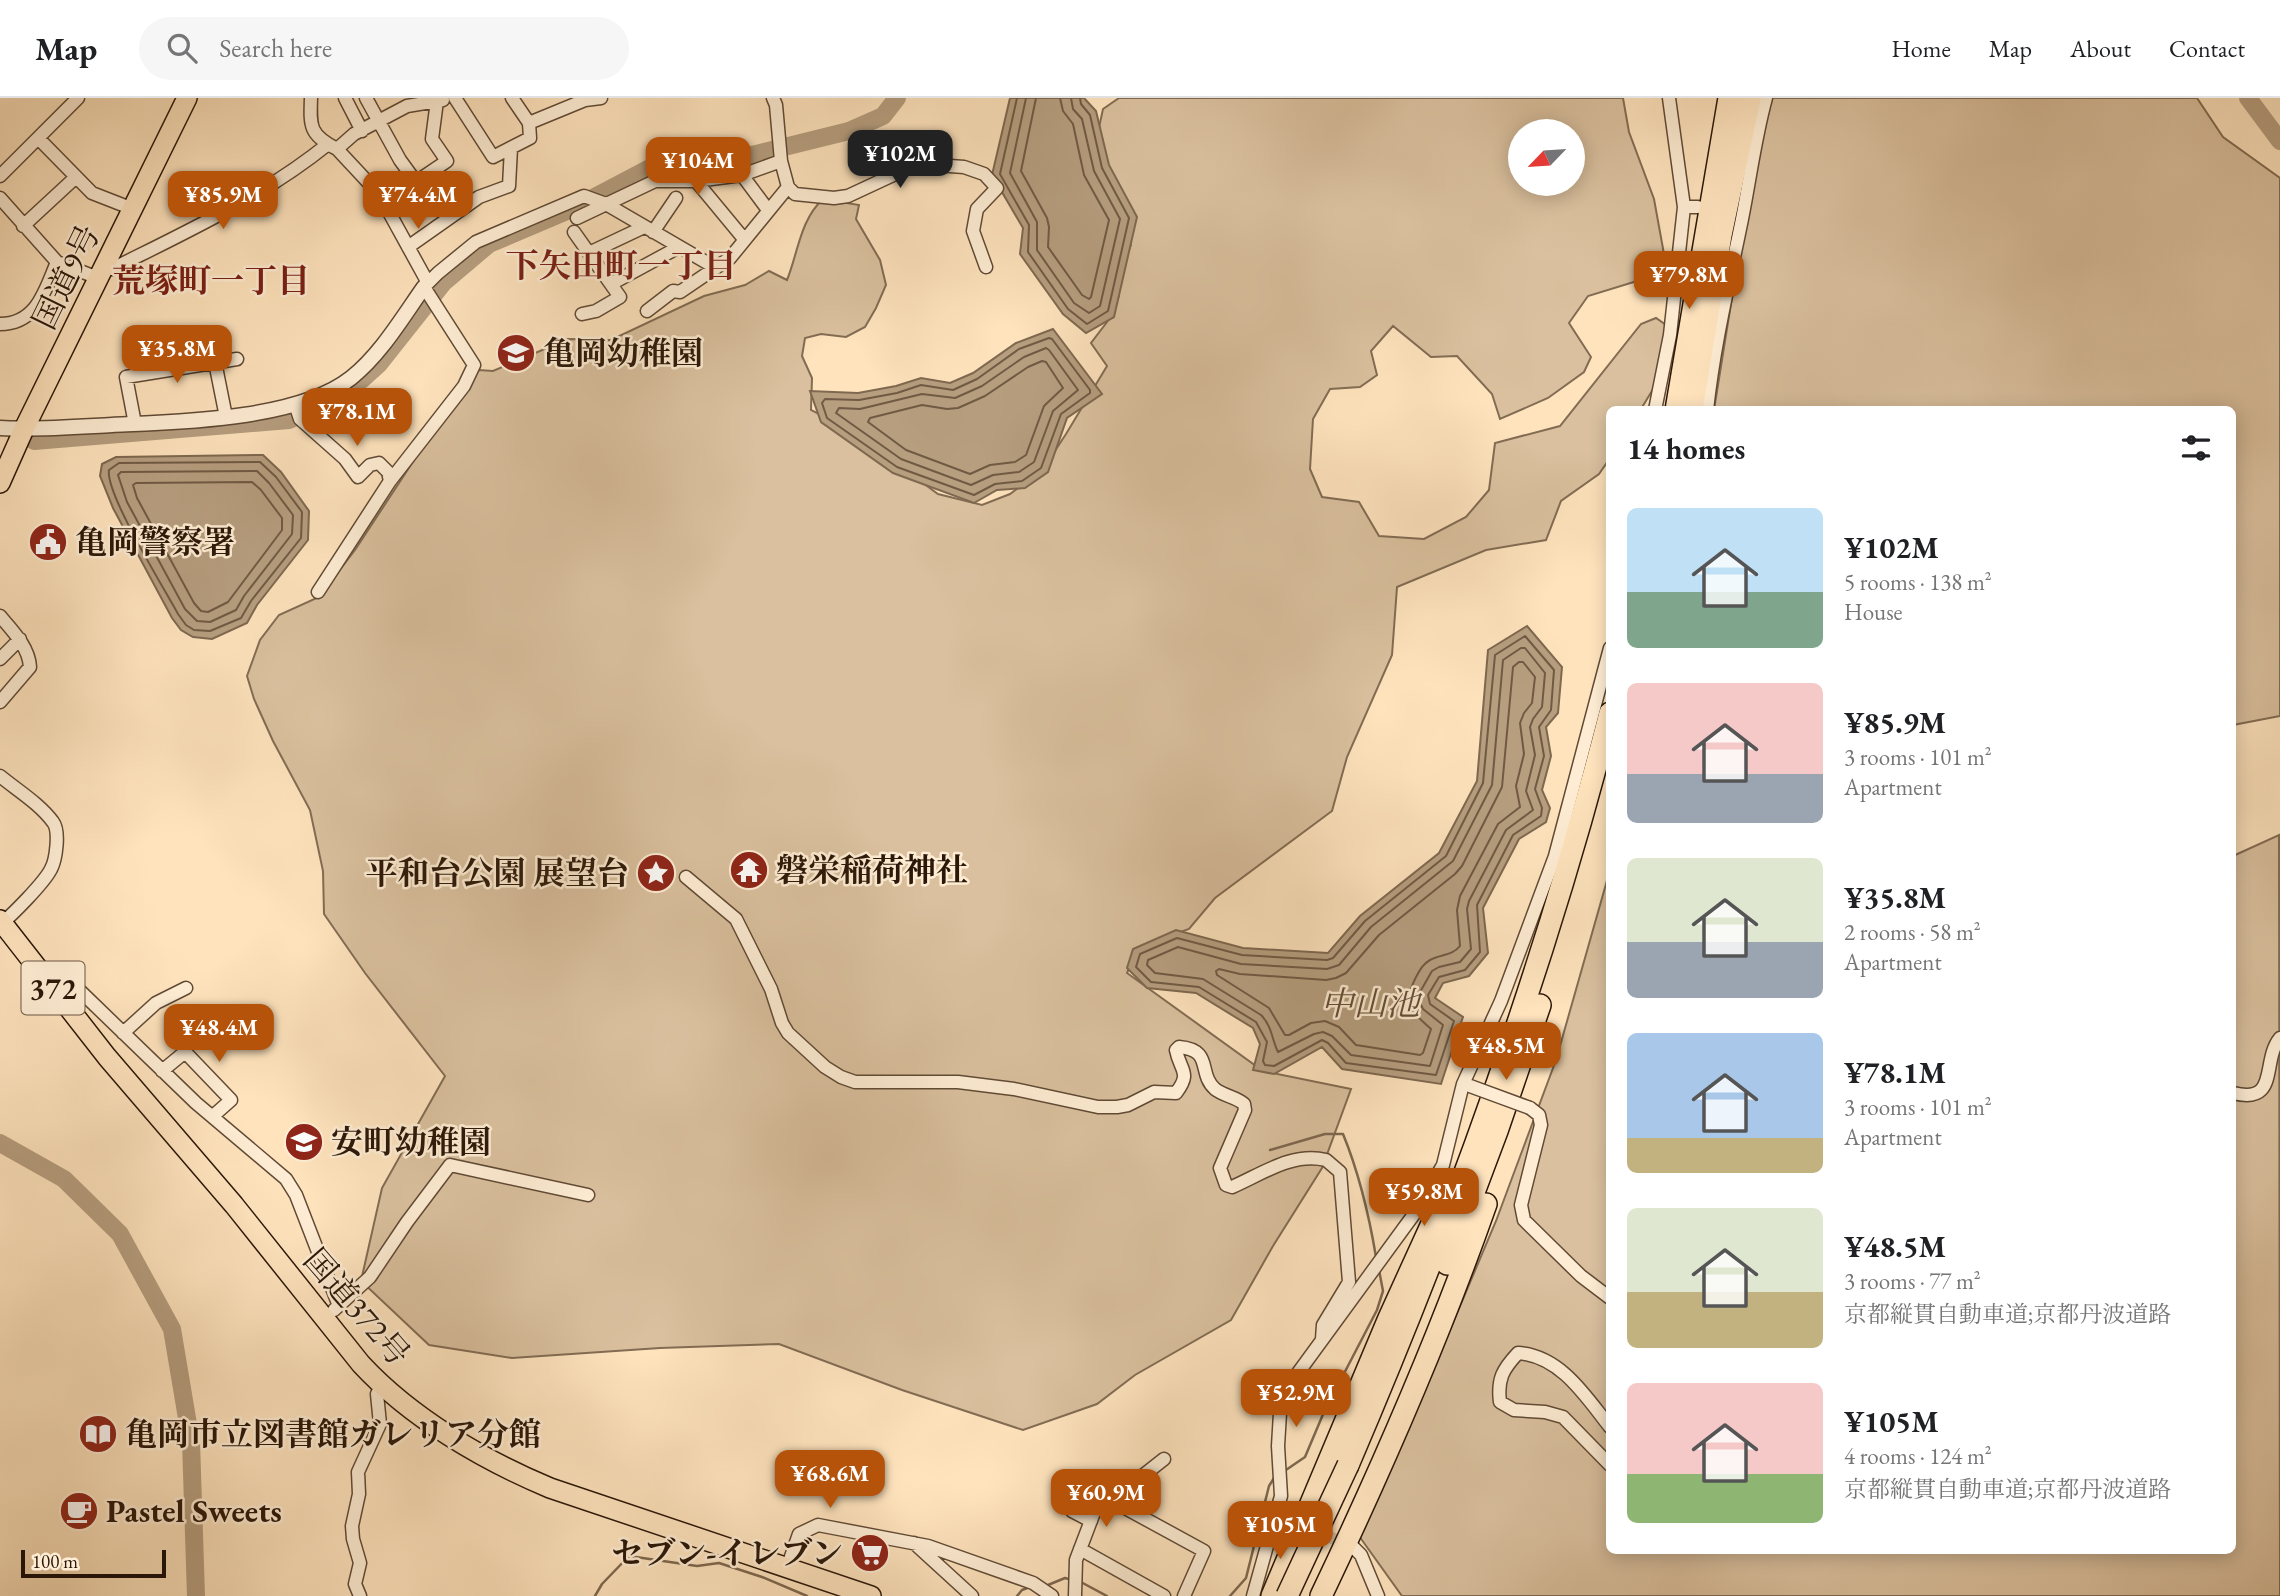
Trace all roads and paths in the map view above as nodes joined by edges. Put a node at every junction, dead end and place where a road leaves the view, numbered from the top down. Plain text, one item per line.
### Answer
1 (77, 98) edge
2 (187, 98) edge
3 (311, 98) edge
4 (345, 98) edge
5 (366, 98) edge
6 (456, 98) edge
7 (512, 98) edge
8 (601, 98) edge
9 (773, 98) edge
10 (1670, 98) edge
11 (1729, 98) edge
12 (1750, 98) edge
13 (1766, 98) edge
14 (437, 101) junction
15 (408, 102) edge
16 (379, 120) junction
17 (529, 123) junction
18 (362, 131) junction
19 (38, 138) junction
20 (332, 146) junction
21 (511, 148) junction
22 (781, 161) junction
23 (742, 174) junction
24 (0, 176) edge
25 (76, 177) junction
26 (696, 181) junction
27 (788, 187) junction
28 (0, 198) edge
29 (676, 198) dead end
30 (606, 204) junction
31 (1684, 207) junction
32 (1698, 207) dead end
33 (133, 209) junction
34 (768, 210) junction
35 (577, 218) dead end
36 (23, 226) junction
37 (649, 229) junction
38 (574, 232) dead end
39 (744, 239) junction
40 (408, 247) junction
41 (680, 247) junction
42 (589, 253) junction
43 (57, 262) junction
44 (986, 267) dead end
45 (716, 268) junction
46 (101, 273) junction
47 (611, 284) junction
48 (426, 285) junction
49 (647, 311) dead end
50 (582, 314) dead end
51 (0, 324) edge
52 (237, 359) dead end
53 (215, 362) junction
54 (295, 404) junction
55 (1656, 406) edge
56 (1677, 406) edge
57 (1693, 406) edge
58 (1708, 406) edge
59 (226, 417) junction
60 (135, 424) junction
61 (0, 428) edge
62 (24, 429) junction
63 (390, 481) junction
64 (0, 483) edge
65 (318, 592) dead end
66 (0, 616) edge
67 (20, 639) junction
68 (0, 659) edge
69 (1606, 663) edge
70 (0, 702) edge
71 (1606, 729) edge
72 (0, 776) edge
73 (1606, 785) edge
74 (686, 877) dead end
75 (1, 922) edge
76 (1541, 957) junction
77 (53, 988) junction
78 (186, 988) dead end
79 (123, 1032) junction
80 (2280, 1038) edge
81 (162, 1070) junction
82 (1516, 1079) junction
83 (1467, 1085) junction
84 (2236, 1094) edge
85 (213, 1116) junction
86 (589, 1195) dead end
87 (1606, 1295) edge
88 (331, 1312) junction
89 (1322, 1339) junction
90 (382, 1385) junction
91 (1606, 1422) edge
92 (1164, 1459) dead end
93 (1606, 1461) edge
94 (1355, 1467) junction
95 (1078, 1488) dead end
96 (1107, 1497) junction
97 (1072, 1511) dead end
98 (1276, 1516) junction
99 (1091, 1521) junction
100 (1294, 1522) dead end
101 (914, 1543) junction
102 (1352, 1546) tunnel mouth
103 (1080, 1549) junction
104 (787, 1568) junction
105 (1075, 1586) edge
106 (360, 1596) edge
107 (871, 1596) edge
108 (972, 1596) edge
109 (1052, 1596) edge
110 (1164, 1596) edge
111 (1184, 1596) edge
112 (1253, 1596) edge
113 (1272, 1596) edge
114 (1287, 1596) edge
115 (1302, 1596) edge
116 (1321, 1596) edge
117 (1378, 1596) edge

1 - 19 street
2 - 33 highway, 国道9号
3 - 20 street
4 - 18 street
5 - 16 street
6 - 14 street
6 - 21 street
7 - 17 street
8 - 17 street
9 - 22 street
10 - 31 street
11 - 56 highway
12 - 57 highway
13 - 58 street
14 - 15 street
14 - 16 street
15 - 16 street
16 - 18 street
17 - 21 street
18 - 20 street
19 - 24 street
19 - 25 street
20 - 40 street
20 - 46 street
21 - 40 street
22 - 23 street
22 - 27 street
23 - 26 street
23 - 34 street
25 - 33 street
25 - 36 street
26 - 30 street
26 - 39 street
27 - 34 street
27 - 44 street
28 - 36 street
29 - 37 street
30 - 35 street
30 - 37 street
30 - 48 street
31 - 32 street
31 - 55 street
33 - 46 highway, 国道9号
34 - 39 street
36 - 43 street
37 - 41 street
37 - 42 street
38 - 42 street
39 - 45 street
40 - 48 street
41 - 45 street
41 - 47 street
42 - 47 street
43 - 46 street
43 - 51 street
45 - 49 street
46 - 62 highway, 国道9号
47 - 50 street
48 - 54 street
48 - 63 street
52 - 53 street
53 - 59 street
53 - 60 street
54 - 59 street
54 - 63 street
59 - 60 street
60 - 62 street
61 - 62 street
62 - 64 highway, 国道9号
63 - 65 street
66 - 67 street
67 - 68 street
67 - 70 street
69 - 83 street
71 - 76 highway
72 - 75 street
73 - 82 highway
74 - 89 street
75 - 77 highway, 国道372号 / 372
76 - 94 highway
76 - 113 highway
77 - 79 street
77 - 88 highway, 国道372号 / 372
78 - 79 street
79 - 81 street
80 - 84 street
81 - 85 street
81 - 85 street
82 - 94 highway
82 - 116 highway
83 - 87 street, bridge
83 - 89 street
85 - 88 street
86 - 88 street
88 - 90 highway, 国道372号 / 372
89 - 98 street
90 - 104 highway, 国道372号 / 372
90 - 106 street
91 - 93 street
92 - 96 street
94 - 114 highway, bridge
94 - 115 highway
95 - 96 street
96 - 99 street
96 - 111 street
97 - 99 street
98 - 100 street
98 - 112 street
99 - 103 street
101 - 104 street
101 - 108 street
101 - 109 street
102 - 117 street
103 - 105 street
103 - 110 street
104 - 107 highway, 国道372号 / 372

